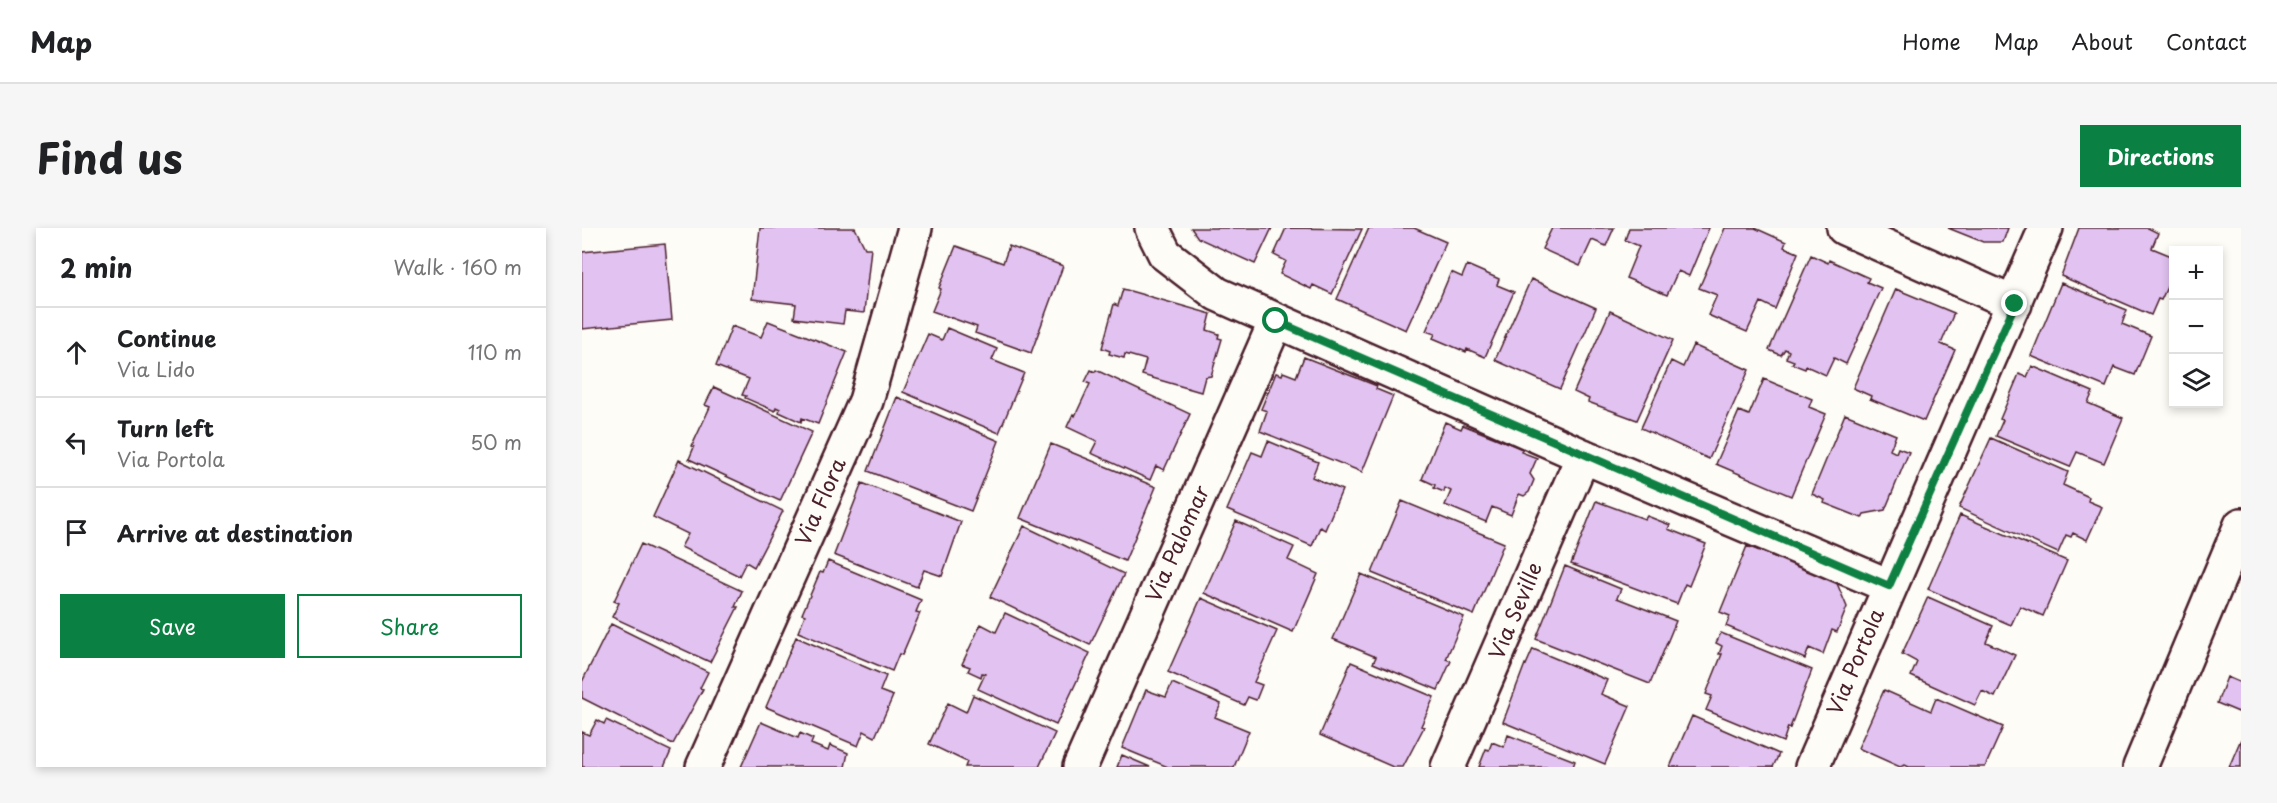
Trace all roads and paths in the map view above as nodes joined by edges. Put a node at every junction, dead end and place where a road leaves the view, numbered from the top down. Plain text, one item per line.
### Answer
1 (915, 228) edge
2 (1152, 228) edge
3 (1844, 228) edge
4 (2046, 228) edge
5 (2015, 304) junction
6 (1276, 321) junction
7 (1583, 456) junction
8 (2240, 529) edge
9 (1889, 586) junction
10 (703, 767) edge
11 (1080, 767) edge
12 (1448, 767) edge
13 (1812, 767) edge
14 (2140, 767) edge

1 - 10 street, Via Flora
2 - 6 street
3 - 5 street
4 - 5 street, Via Portola
5 - 9 street, Via Portola
6 - 7 street
6 - 11 street, Via Palomar
7 - 9 street
7 - 12 street, Via Seville
8 - 14 street
9 - 13 street, Via Portola

